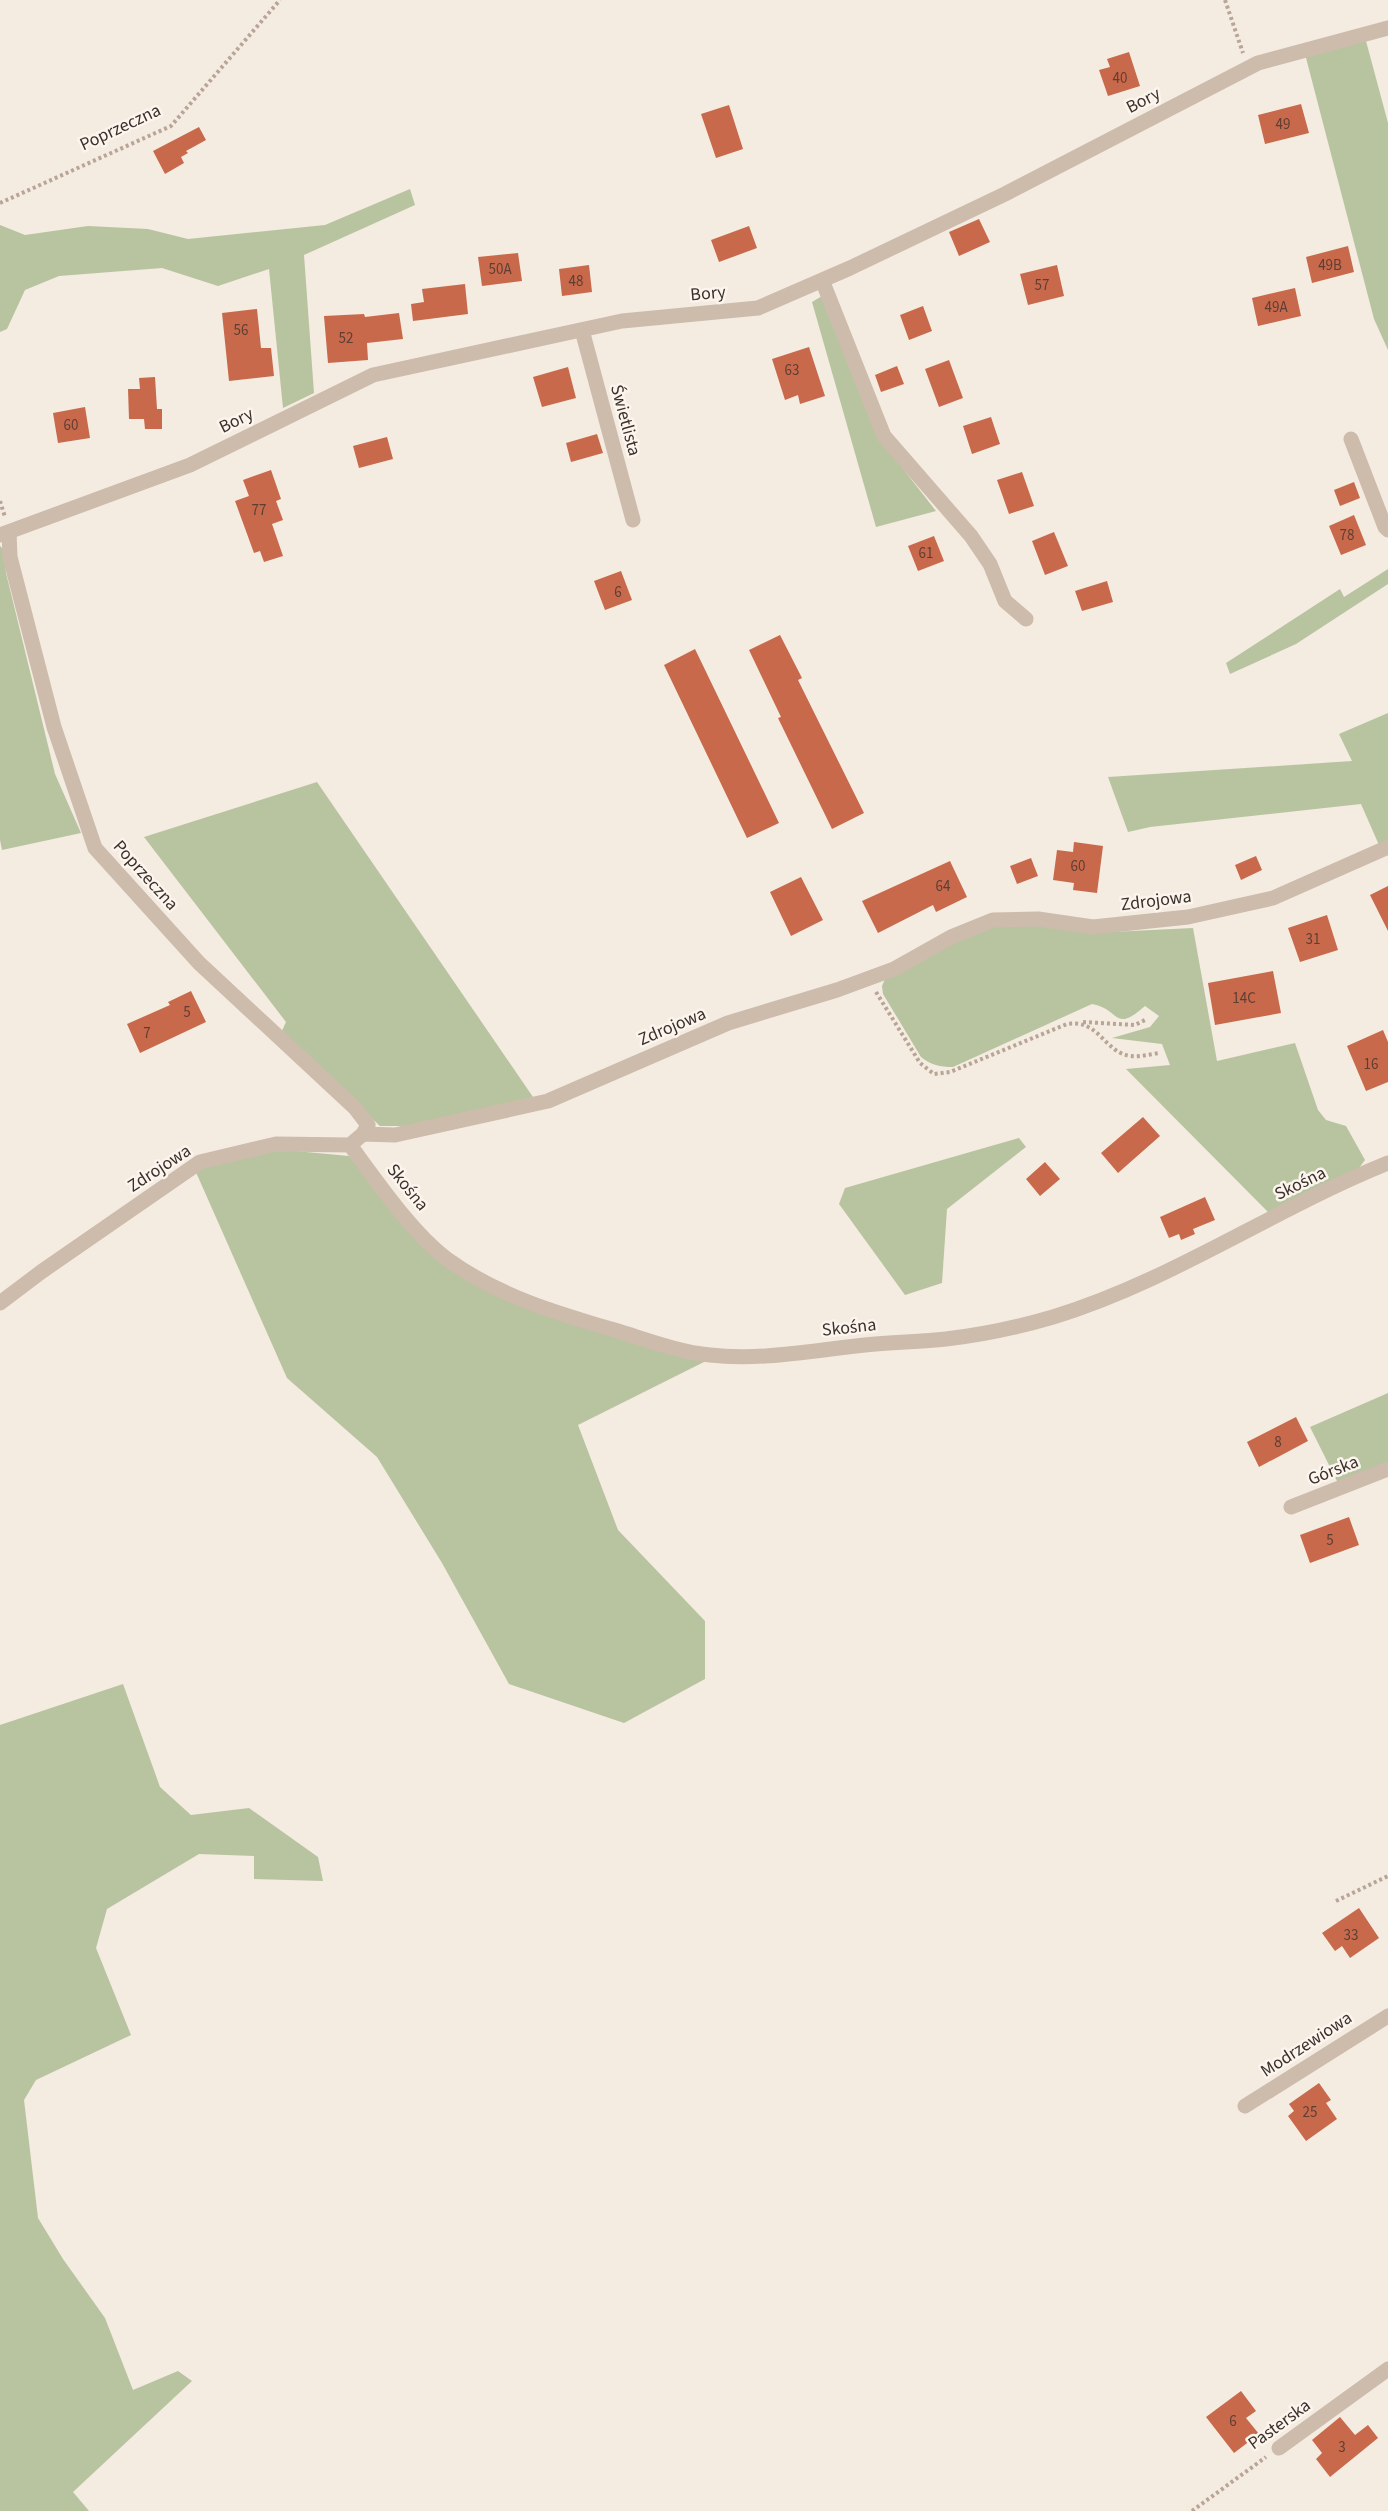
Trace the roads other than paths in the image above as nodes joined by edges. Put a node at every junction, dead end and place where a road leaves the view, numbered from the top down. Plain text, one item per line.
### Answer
1 (1388, 28) edge
2 (822, 280) junction
3 (582, 330) junction
4 (1351, 439) dead end
5 (633, 520) dead end
6 (1388, 530) edge
7 (5, 534) edge
8 (1026, 619) dead end
9 (1388, 847) edge
10 (363, 1134) junction
11 (350, 1145) junction
12 (1388, 1163) edge
13 (0, 1303) edge
14 (1388, 1469) edge
15 (1291, 1507) dead end
16 (1388, 2016) edge
17 (1245, 2106) dead end
18 (1388, 2369) edge
19 (1279, 2448) road end

1 - 2 street, Bory
2 - 3 street, Bory
2 - 8 street
3 - 5 street, Świetlista
3 - 7 street, Bory
4 - 6 street
7 - 10 street, Poprzeczna
9 - 10 street, Zdrojowa
10 - 11 street
11 - 12 street, Skośna
11 - 13 street, Zdrojowa
14 - 15 street, Górska
16 - 17 street, Modrzewiowa
18 - 19 street, Pasterska

